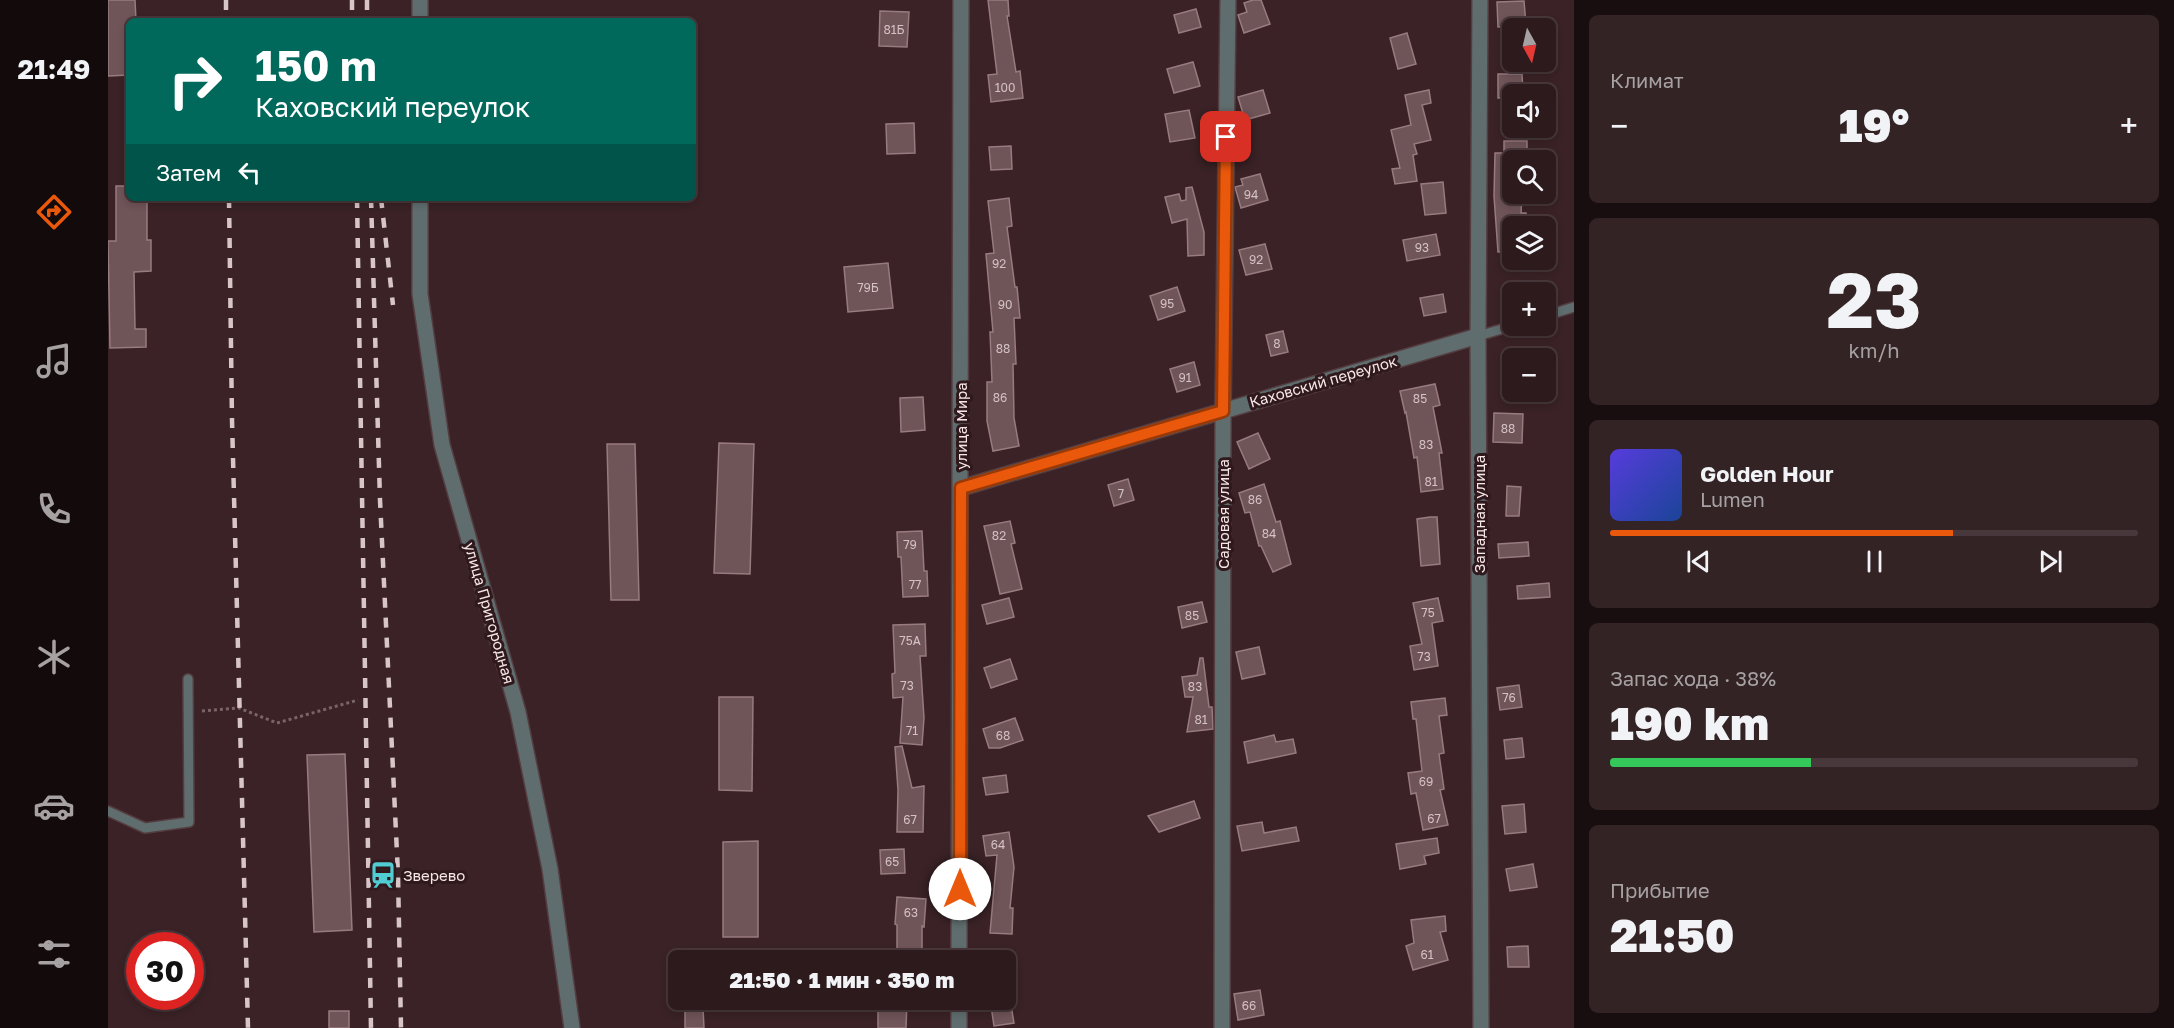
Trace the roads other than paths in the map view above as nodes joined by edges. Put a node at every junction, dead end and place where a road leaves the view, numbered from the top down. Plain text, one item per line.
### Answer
1 (420, 0) edge
2 (961, 0) edge
3 (1228, 0) edge
4 (1480, 0) edge
5 (420, 18) edge
6 (420, 201) edge
7 (1574, 307) edge
8 (1556, 313) edge
9 (1502, 329) edge
10 (1478, 336) junction
11 (1223, 411) junction
12 (961, 488) junction
13 (188, 679) dead end
14 (108, 810) edge
15 (959, 950) edge
16 (959, 1010) edge
17 (572, 1028) edge
18 (959, 1028) edge
19 (1222, 1028) edge
20 (1481, 1028) edge

1 - 5 street
2 - 12 street, улица Мира
3 - 11 street, Садовая улица
4 - 10 street, Западная улица
6 - 17 street, улица Пригородная
7 - 8 lane
9 - 10 lane
10 - 11 street, Каховский переулок
10 - 20 street, Западная улица
11 - 12 street, Каховский переулок
11 - 19 street, Садовая улица
12 - 15 street, улица Мира
13 - 14 lane
16 - 18 street

